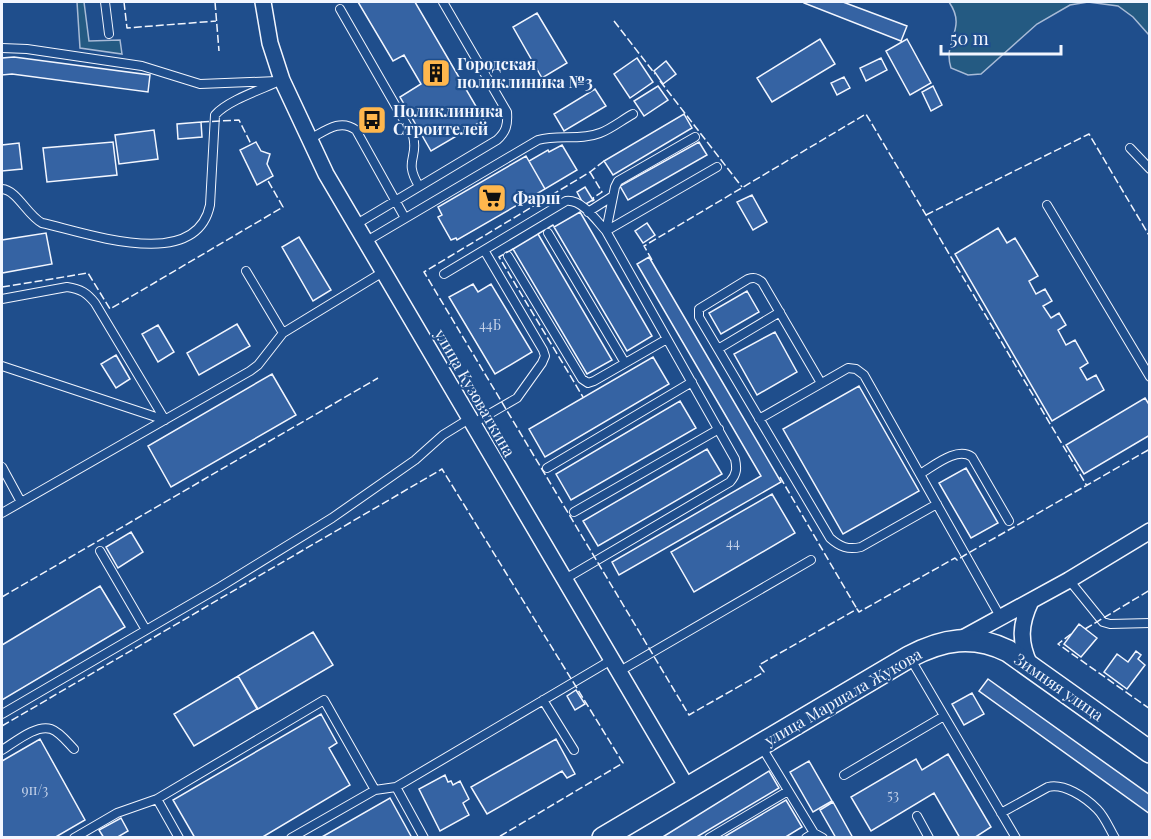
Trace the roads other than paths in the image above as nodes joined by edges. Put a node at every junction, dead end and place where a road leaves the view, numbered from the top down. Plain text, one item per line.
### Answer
1 (105, 2) edge
2 (263, 2) edge
3 (443, 2) edge
4 (340, 9) dead end
5 (109, 34) dead end
6 (2, 48) edge
7 (282, 81) junction
8 (633, 114) dead end
9 (695, 137) dead end
10 (308, 140) junction
11 (1130, 148) dead end
12 (717, 167) dead end
13 (1149, 169) edge
14 (419, 186) junction
15 (2, 189) edge
16 (613, 196) junction
17 (395, 201) junction
18 (1047, 205) dead end
19 (588, 212) junction
20 (405, 218) junction
21 (355, 225) junction
22 (606, 231) junction
23 (548, 233) dead end
24 (365, 242) junction
25 (484, 250) junction
26 (508, 256) dead end
27 (246, 271) dead end
28 (383, 272) junction
29 (444, 274) dead end
30 (2, 299) edge
31 (780, 312) junction
32 (283, 333) junction
33 (667, 339) junction
34 (718, 350) junction
35 (625, 363) junction
36 (2, 366) edge
37 (1149, 377) edge
38 (692, 382) junction
39 (821, 383) junction
40 (759, 419) junction
41 (165, 420) junction
42 (471, 422) junction
43 (719, 429) junction
44 (2, 467) edge
45 (547, 468) dead end
46 (920, 474) junction
47 (21, 502) junction
48 (937, 504) junction
49 (574, 512) dead end
50 (2, 513) edge
51 (1009, 521) dead end
52 (1149, 531) edge
53 (100, 551) dead end
54 (811, 560) dead end
55 (565, 579) junction
56 (1069, 580) junction
57 (1031, 601) junction
58 (1001, 618) junction
59 (1149, 623) edge
60 (147, 630) junction
61 (961, 639) junction
62 (909, 657) junction
63 (616, 665) junction
64 (1030, 665) junction
65 (543, 700) junction
66 (2, 714) edge
67 (944, 716) junction
68 (760, 745) junction
69 (74, 748) dead end
70 (2, 750) edge
71 (574, 750) dead end
72 (1149, 752) edge
73 (844, 775) dead end
74 (396, 787) junction
75 (688, 789) junction
76 (375, 790) junction
77 (788, 791) junction
78 (157, 799) junction
79 (1001, 813) junction
80 (916, 816) dead end
81 (814, 833) junction
82 (74, 837) edge
83 (179, 837) edge
84 (291, 837) edge
85 (424, 837) edge
86 (603, 837) edge
87 (709, 837) edge
88 (806, 837) edge
89 (823, 837) edge
90 (929, 837) edge
91 (1016, 837) edge
92 (1115, 837) edge

1 - 5 lane
2 - 7 street, улица Кузоваткина
3 - 14 lane
4 - 14 lane
6 - 7 lane
7 - 10 street, улица Кузоваткина
7 - 15 lane
8 - 20 lane
9 - 16 lane
10 - 17 lane
10 - 21 street, улица Кузоваткина
11 - 13 lane
12 - 22 lane
14 - 17 lane
16 - 19 lane
16 - 22 lane
17 - 20 lane
17 - 21 lane
18 - 37 lane
19 - 22 lane
19 - 25 lane
20 - 24 lane
21 - 24 street, улица Кузоваткина
22 - 33 lane
23 - 35 lane
24 - 28 street, улица Кузоваткина
25 - 29 lane
25 - 42 lane
26 - 35 lane
27 - 32 lane
28 - 32 lane
28 - 42 street, улица Кузоваткина
30 - 41 lane
31 - 34 lane
31 - 34 lane
31 - 39 lane
32 - 41 lane
33 - 35 lane
33 - 38 lane
34 - 40 lane
36 - 41 lane
38 - 43 lane
38 - 45 lane
39 - 40 lane
39 - 46 lane
40 - 48 lane
41 - 47 lane
42 - 55 street, улица Кузоваткина
42 - 60 lane
43 - 49 lane
43 - 55 lane
44 - 47 lane
46 - 48 lane
46 - 51 lane
47 - 50 lane
48 - 58 lane
52 - 56 street, улица Маршала Жукова
53 - 60 lane
54 - 63 lane
55 - 63 street, улица Кузоваткина
56 - 57 street, улица Маршала Жукова
56 - 59 lane
57 - 58 street, улица Маршала Жукова
57 - 64 street
58 - 61 street, улица Маршала Жукова
58 - 64 street
60 - 66 lane
61 - 62 main road, улица Маршала Жукова
61 - 64 main road, Зимняя улица
62 - 67 lane
62 - 68 main road, улица Маршала Жукова
63 - 65 lane
63 - 75 street, улица Кузоваткина
64 - 72 main road, Зимняя улица
65 - 71 lane
65 - 74 lane
67 - 73 lane
67 - 79 lane
68 - 75 main road, улица Маршала Жукова
68 - 77 lane
69 - 70 lane
74 - 76 lane
74 - 85 lane
75 - 86 main road, улица Маршала Жукова
76 - 78 lane
76 - 84 lane
77 - 81 lane
77 - 87 lane
78 - 82 lane
78 - 83 lane
79 - 91 lane
79 - 92 lane
80 - 90 lane
81 - 88 lane
81 - 89 lane

